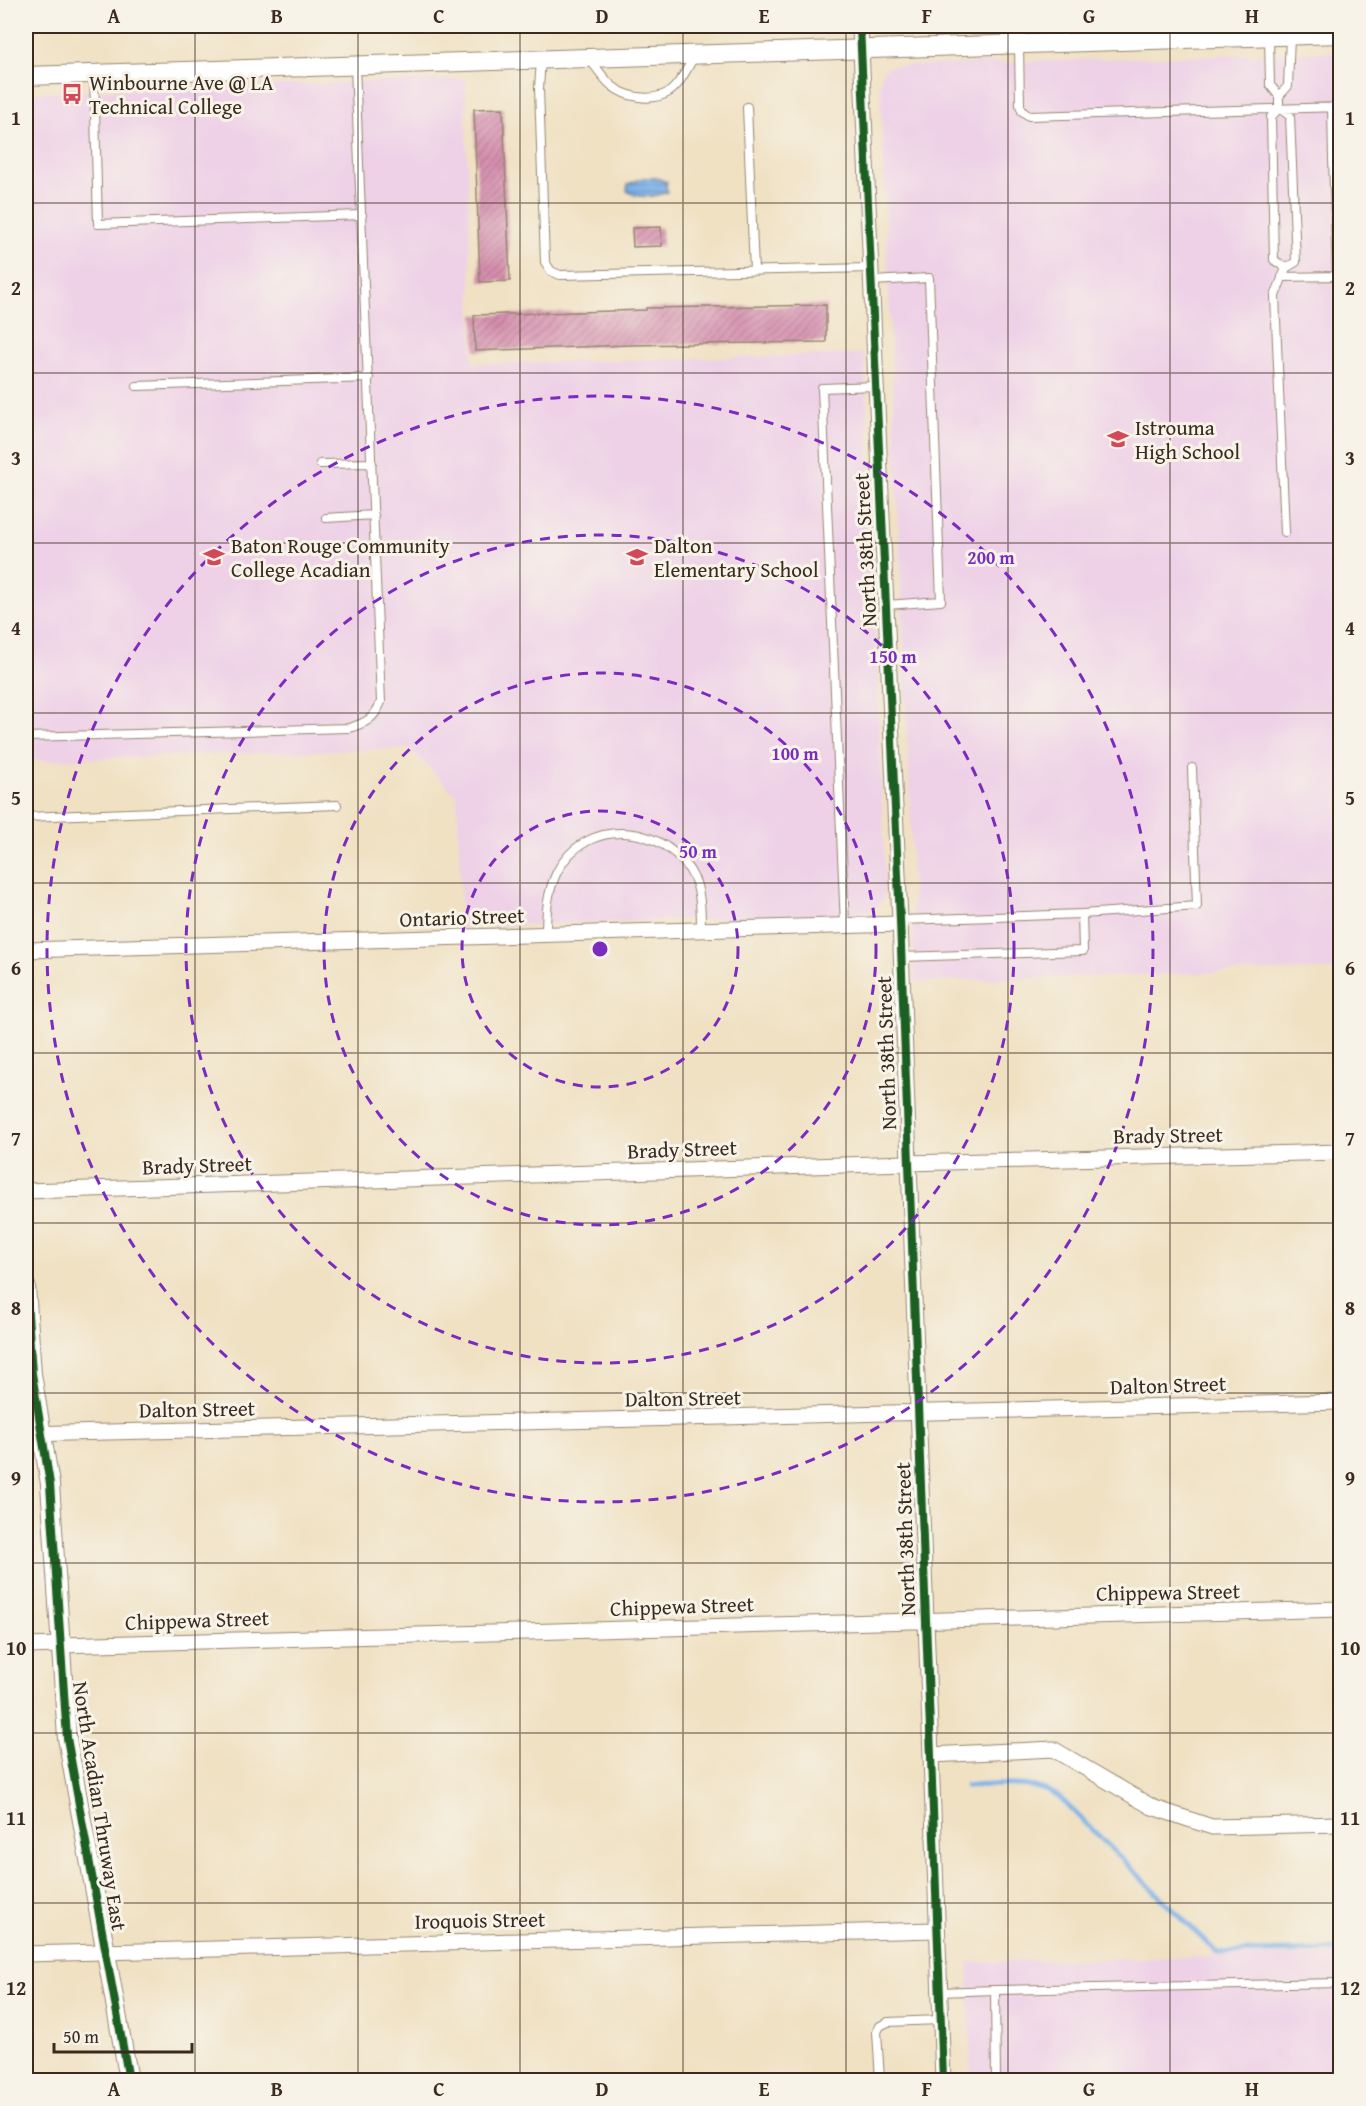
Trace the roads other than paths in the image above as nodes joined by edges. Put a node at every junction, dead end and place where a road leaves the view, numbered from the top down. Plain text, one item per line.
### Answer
1 (860, 26) edge
2 (1341, 34) edge
3 (1290, 36) junction
4 (1269, 37) junction
5 (1019, 45) junction
6 (861, 50) junction
7 (695, 55) junction
8 (589, 58) junction
9 (541, 60) junction
10 (356, 66) junction
11 (94, 74) junction
12 (26, 76) edge
13 (1279, 96) junction
14 (747, 107) dead end
15 (1336, 107) edge
16 (1279, 108) junction
17 (1337, 158) edge
18 (362, 215) junction
19 (1338, 218) edge
20 (1286, 268) junction
21 (754, 270) junction
22 (871, 274) junction
23 (1339, 276) edge
24 (1282, 278) junction
25 (369, 378) junction
26 (137, 386) dead end
27 (876, 386) junction
28 (372, 463) junction
29 (320, 464) dead end
30 (374, 515) junction
31 (326, 518) dead end
32 (1285, 532) dead end
33 (885, 605) junction
34 (26, 737) edge
35 (1192, 768) dead end
36 (337, 805) dead end
37 (26, 817) edge
38 (1082, 914) junction
39 (900, 922) junction
40 (845, 926) junction
41 (701, 930) junction
42 (546, 935) junction
43 (26, 950) edge
44 (901, 957) junction
45 (1341, 1152) edge
46 (907, 1163) junction
47 (26, 1191) edge
48 (26, 1286) edge
49 (1341, 1402) edge
50 (918, 1414) junction
51 (34, 1434) edge
52 (1341, 1609) edge
53 (926, 1620) junction
54 (26, 1646) edge
55 (60, 1646) junction
56 (931, 1755) junction
57 (1341, 1824) edge
58 (936, 1930) junction
59 (105, 1950) junction
60 (26, 1954) edge
61 (1341, 1983) edge
62 (994, 1990) junction
63 (939, 1992) junction
64 (940, 2020) junction
65 (129, 2080) edge
66 (880, 2080) edge
67 (943, 2080) edge
68 (996, 2080) edge

1 - 6 street, North 38th Street
2 - 3 street
3 - 4 street
3 - 13 lane
4 - 5 street
4 - 13 lane
5 - 6 street
5 - 16 lane
6 - 7 street
6 - 22 street, North 38th Street
7 - 8 street
7 - 8 lane
8 - 9 street
9 - 10 street
9 - 21 lane
10 - 11 street
10 - 18 lane
11 - 12 street
11 - 18 lane
13 - 16 lane
14 - 21 lane
15 - 16 lane
15 - 17 lane
16 - 20 lane
16 - 20 lane
17 - 19 lane
18 - 25 lane
19 - 23 lane
20 - 24 lane
21 - 22 lane
22 - 27 street, North 38th Street
22 - 33 lane
23 - 24 lane
24 - 32 lane
25 - 26 lane
25 - 28 lane
27 - 33 street, North 38th Street
27 - 40 lane
28 - 29 lane
28 - 30 lane
30 - 31 lane
30 - 34 lane
33 - 39 street, North 38th Street
35 - 38 lane
36 - 37 lane
38 - 39 lane
38 - 44 lane
39 - 40 street, Ontario Street
39 - 44 street, North 38th Street
40 - 41 street, Ontario Street
41 - 42 street, Ontario Street
41 - 42 lane
42 - 43 street, Ontario Street
44 - 46 street, North 38th Street
45 - 46 street, Brady Street
46 - 47 street, Brady Street
46 - 50 street, North 38th Street
48 - 51 street, North Acadian Thruway East
49 - 50 street, Dalton Street
50 - 51 street, Dalton Street
50 - 53 street, North 38th Street
51 - 55 street, North Acadian Thruway East
52 - 53 street, Chippewa Street
53 - 55 street, Chippewa Street
53 - 56 street, North 38th Street
54 - 55 street, Chippewa Street
55 - 59 street, North Acadian Thruway East
56 - 57 street
56 - 58 street, North 38th Street
58 - 59 street, Iroquois Street
58 - 63 street, North 38th Street
59 - 60 street, Iroquois Street
59 - 65 street, North Acadian Thruway East
61 - 62 lane
62 - 63 lane
62 - 68 lane
63 - 64 street, North 38th Street
64 - 66 lane
64 - 67 street, North 38th Street

